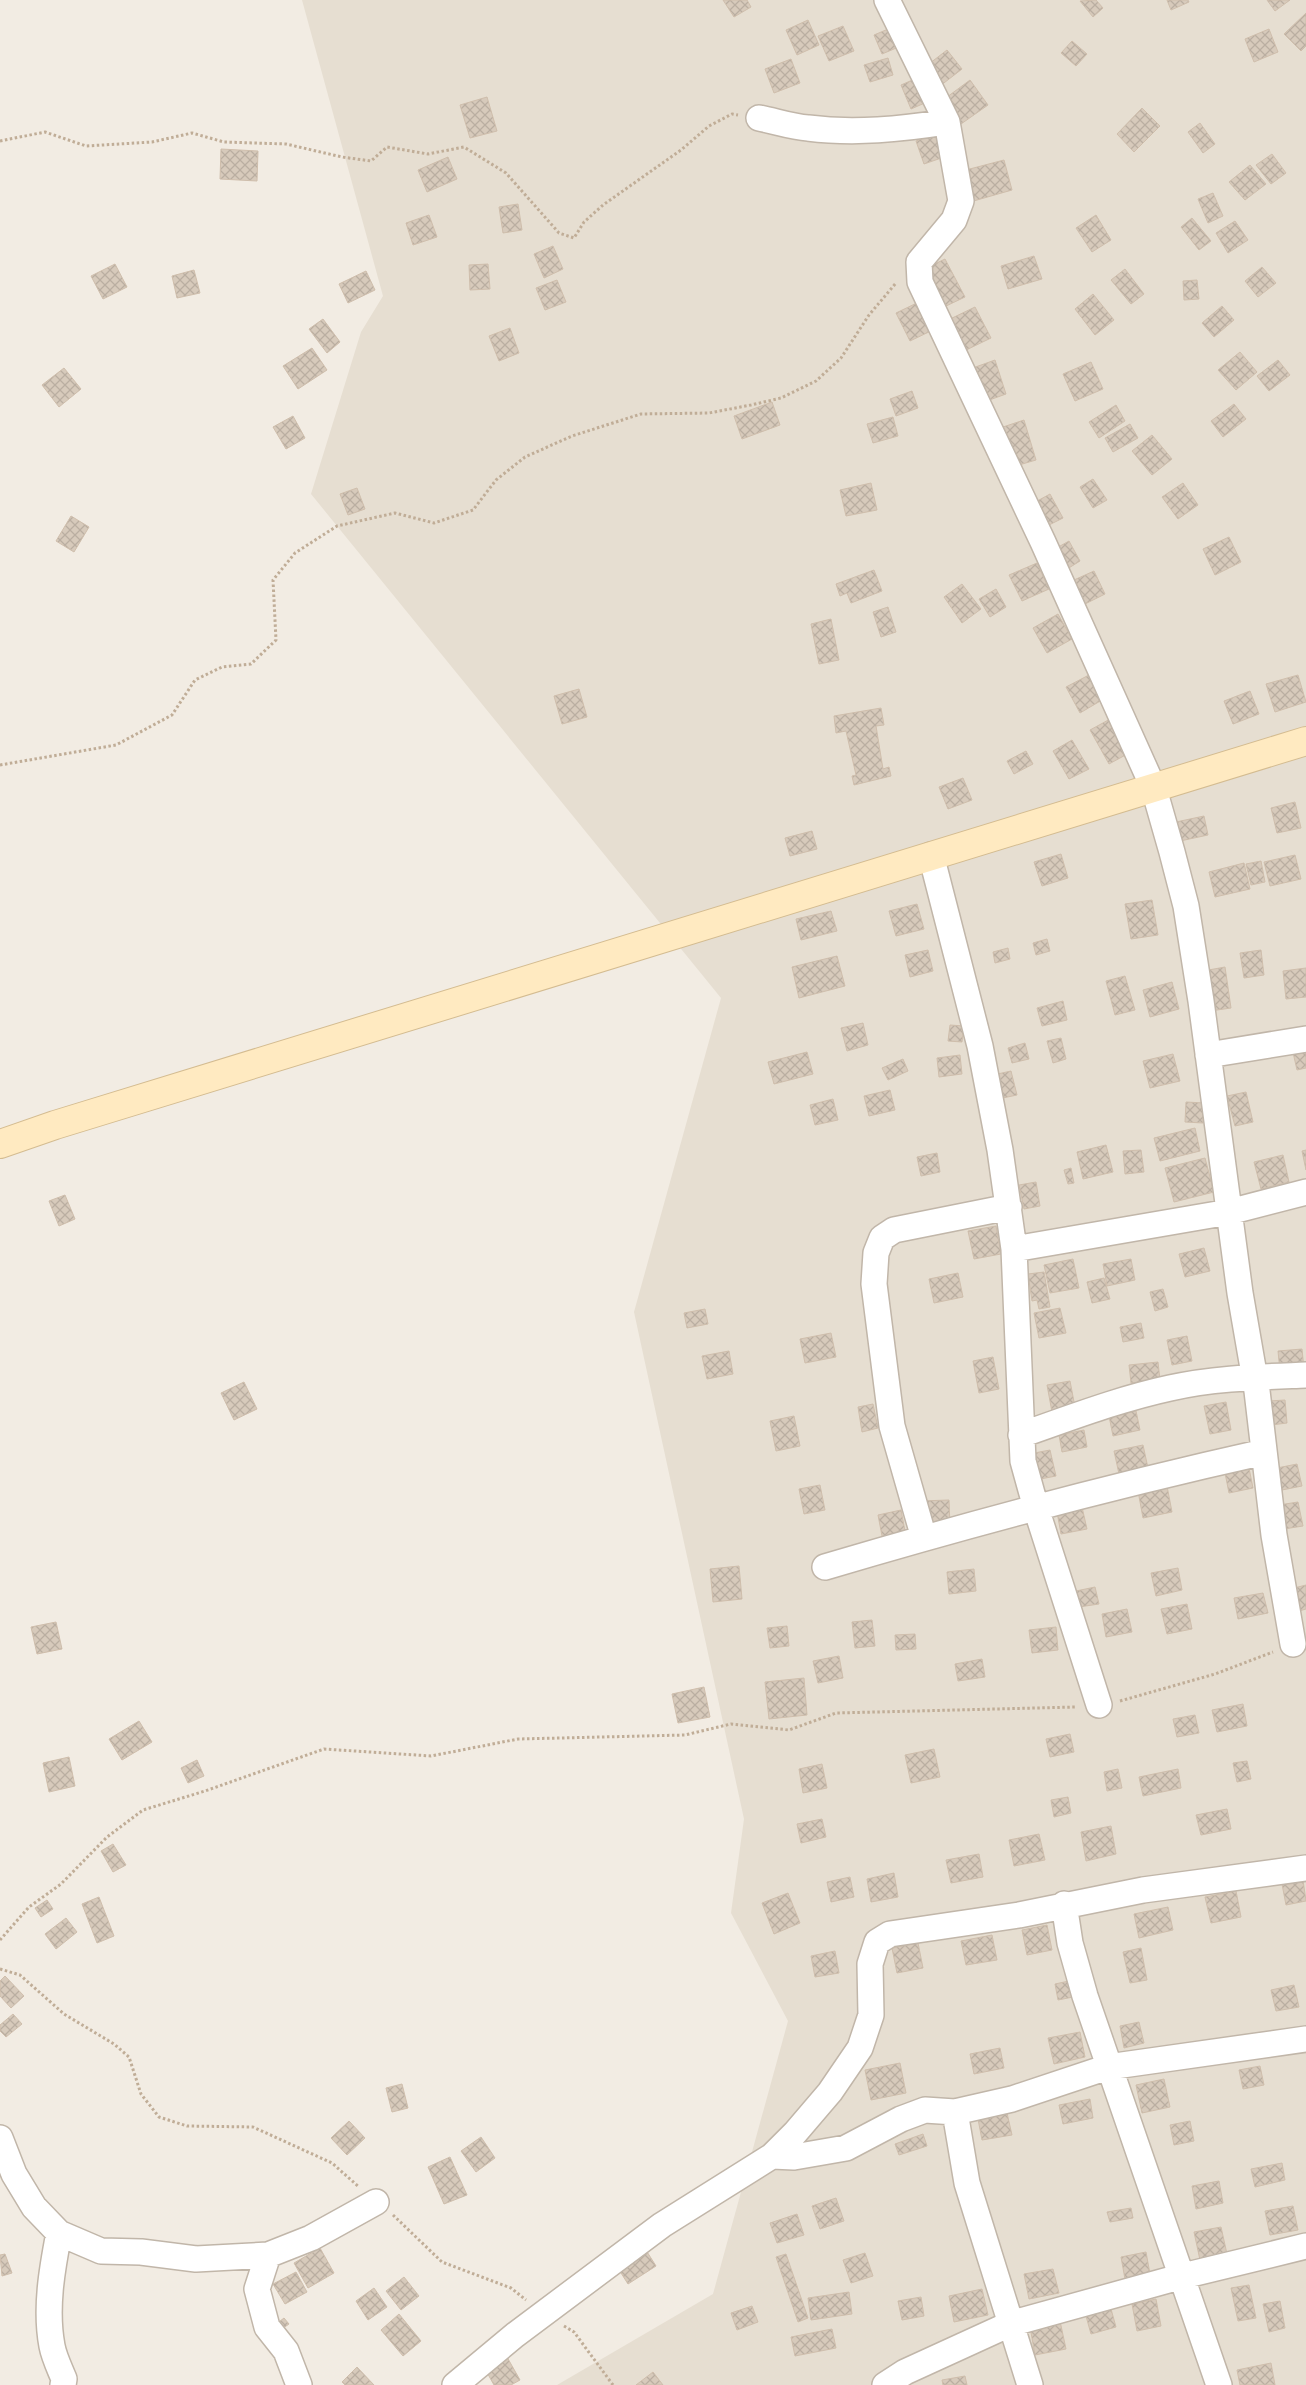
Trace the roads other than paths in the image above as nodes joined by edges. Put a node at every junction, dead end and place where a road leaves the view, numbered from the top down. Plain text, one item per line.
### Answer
1 (887, 0) edge
2 (759, 118) road end
3 (947, 122) junction
4 (1306, 741) edge
5 (1154, 789) junction
6 (931, 855) junction
7 (1306, 1039) edge
8 (1208, 1055) junction
9 (0, 1144) edge
10 (1306, 1192) edge
11 (1008, 1207) junction
12 (1229, 1212) junction
13 (1014, 1249) junction
14 (1306, 1375) edge
15 (1254, 1377) junction
16 (1021, 1435) junction
17 (1264, 1452) junction
18 (1036, 1508) junction
19 (924, 1538) junction
20 (826, 1568) dead end
21 (1293, 1644) road end
22 (1099, 1705) road end
23 (1306, 1868) edge
24 (1064, 1904) junction
25 (1306, 2039) edge
26 (1108, 2067) junction
27 (955, 2112) junction
28 (0, 2138) edge
29 (772, 2156) junction
30 (376, 2202) road end
31 (59, 2233) junction
32 (1306, 2246) edge
33 (268, 2255) junction
34 (1183, 2276) junction
35 (1010, 2324) junction
36 (64, 2385) edge
37 (299, 2385) edge
38 (455, 2385) edge
39 (885, 2385) edge
40 (1030, 2385) edge
41 (1219, 2385) edge

1 - 3 street
2 - 3 street
3 - 5 street
4 - 5 main road
5 - 6 main road
5 - 8 street
6 - 9 main road
6 - 11 street
7 - 8 street
8 - 12 street
10 - 12 street
11 - 13 street
11 - 19 street
12 - 13 street
12 - 15 street
13 - 16 street
14 - 15 street
15 - 16 street
15 - 17 street
16 - 18 street
17 - 18 street
17 - 21 street
18 - 19 street
18 - 22 street
19 - 20 street
23 - 24 street
24 - 26 street
24 - 29 street
25 - 26 street
26 - 27 street
26 - 34 street
27 - 29 street
27 - 35 street
28 - 31 street
29 - 38 street
30 - 33 street
31 - 33 street
31 - 36 street
32 - 34 street
33 - 37 street
34 - 35 street
34 - 41 street
35 - 39 street
35 - 40 street

